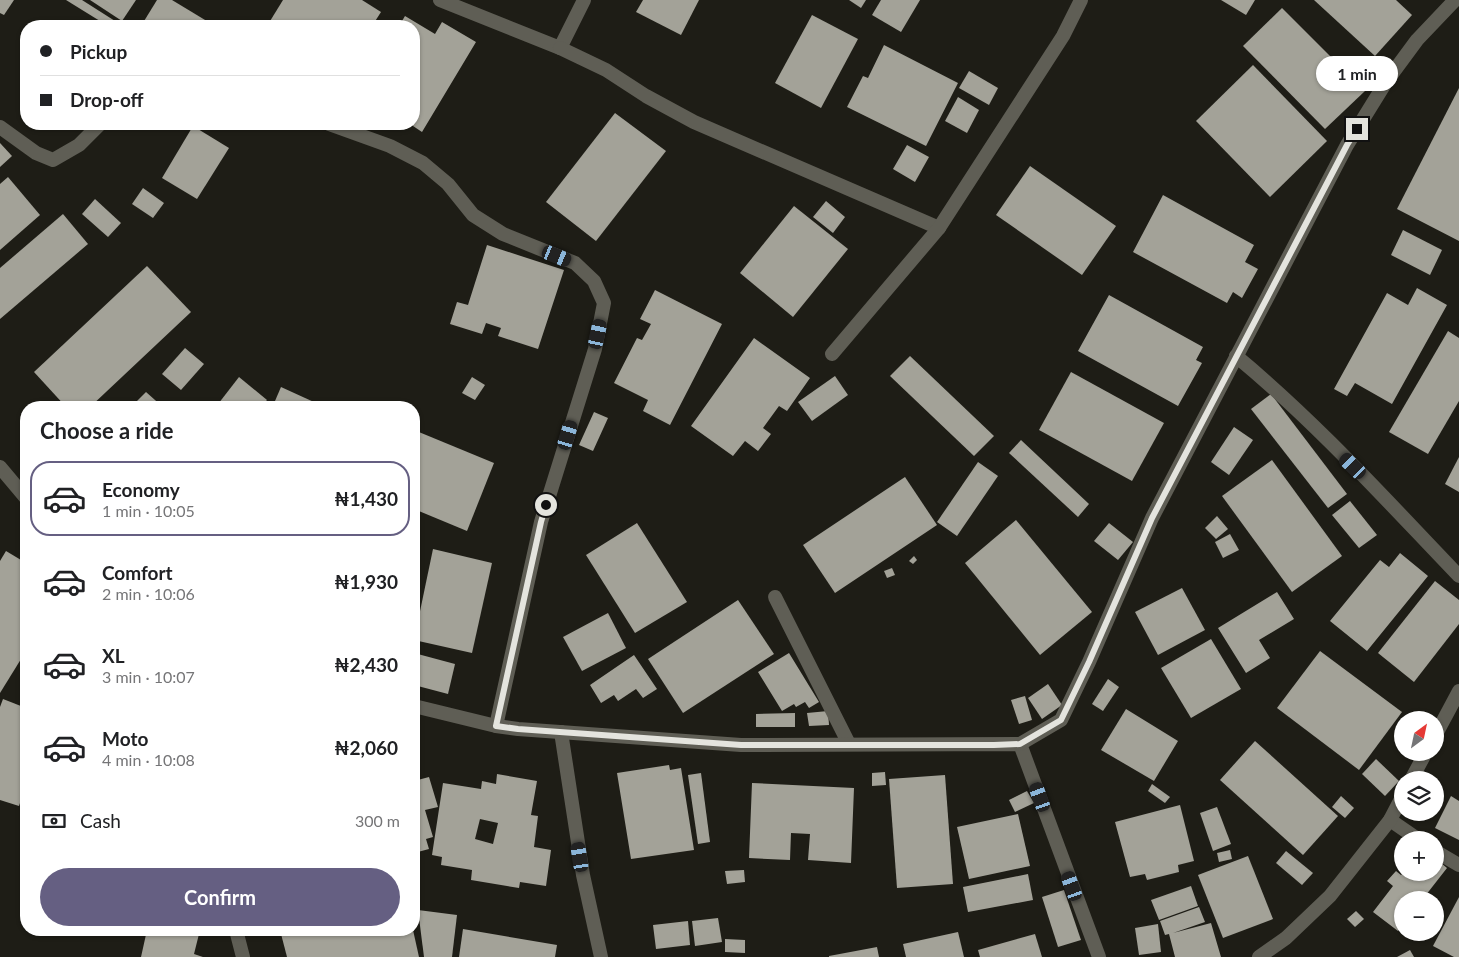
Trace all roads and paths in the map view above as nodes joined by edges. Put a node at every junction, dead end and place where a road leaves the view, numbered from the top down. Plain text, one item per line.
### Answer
1 (440, 0) edge
2 (584, 0) edge
3 (1081, 0) edge
4 (1455, 0) edge
5 (560, 48) junction
6 (0, 128) edge
7 (94, 130) edge
8 (346, 130) edge
9 (939, 228) junction
10 (832, 354) dead end
11 (1236, 356) junction
12 (0, 467) edge
13 (20, 491) edge
14 (1459, 576) edge
15 (775, 597) dead end
16 (1459, 691) edge
17 (420, 707) edge
18 (1444, 719) edge
19 (496, 726) junction
20 (561, 732) junction
21 (850, 744) junction
22 (1020, 744) junction
23 (1394, 812) edge
24 (1390, 820) junction
25 (1406, 831) edge
26 (1444, 857) edge
27 (1459, 865) edge
28 (238, 936) edge
29 (243, 957) edge
30 (601, 957) edge
31 (1099, 957) edge
32 (1259, 957) edge

1 - 5 street
2 - 5 street
3 - 9 street
4 - 11 street
5 - 9 street
6 - 7 street
8 - 19 street
9 - 10 street
11 - 14 street
11 - 22 street
12 - 13 street
15 - 21 street
16 - 18 street
17 - 19 street
19 - 20 street
20 - 21 street
20 - 30 street
21 - 22 street
22 - 31 street
23 - 24 street
24 - 25 street
24 - 32 street
26 - 27 street
28 - 29 street

